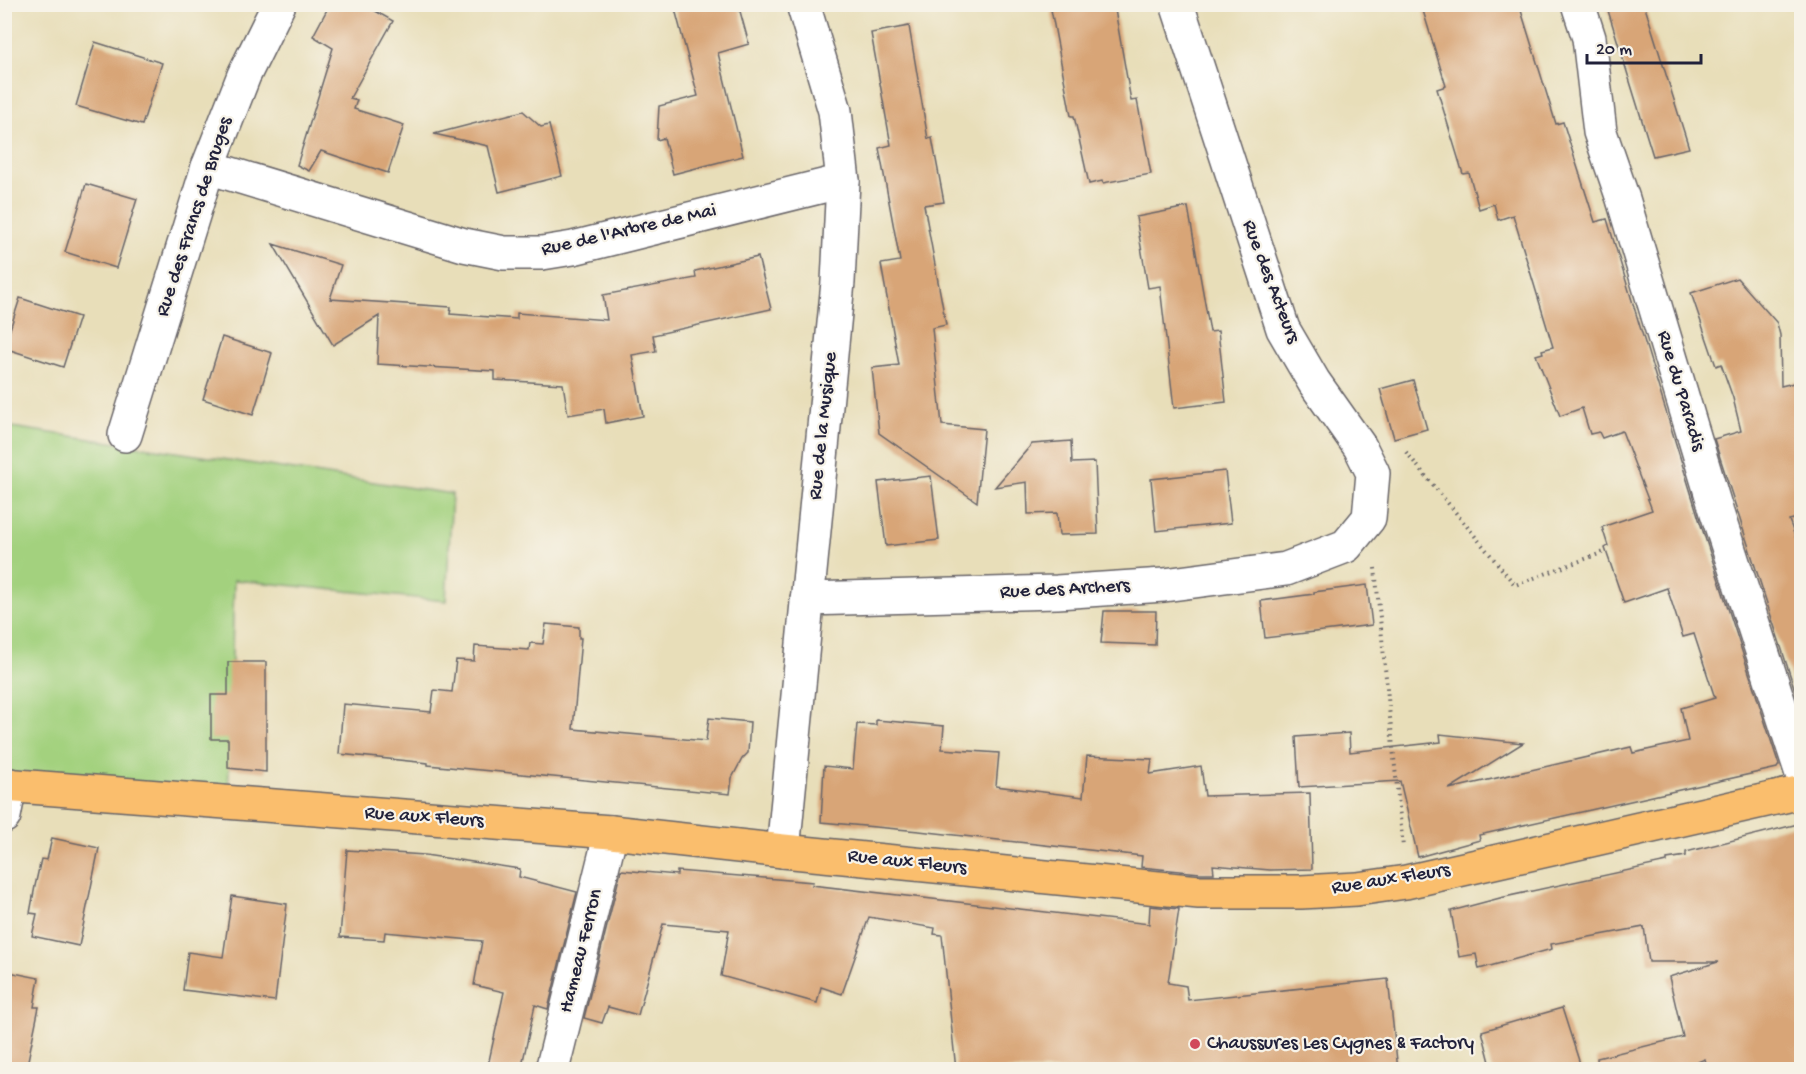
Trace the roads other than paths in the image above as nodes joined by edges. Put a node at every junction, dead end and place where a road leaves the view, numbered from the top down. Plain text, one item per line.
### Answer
1 (279, 4) edge
2 (803, 4) edge
3 (1177, 4) edge
4 (1578, 4) edge
5 (208, 167) junction
6 (843, 181) junction
7 (125, 435) dead end
8 (1319, 557) joint
9 (807, 599) junction
10 (1802, 774) edge
11 (1802, 792) edge
12 (6, 795) edge
13 (611, 832) junction
14 (783, 851) junction
15 (552, 1070) edge

1 - 5 street, Rue des Francs de Bruges
2 - 6 street, Rue de la Musique
3 - 8 street, Rue des Acteurs
4 - 10 street, Rue du Paradis
5 - 6 street, Rue de l'Arbre de Mai
5 - 7 street, Rue des Francs de Bruges
6 - 9 street, Rue de la Musique
8 - 9 street, Rue des Archers
9 - 14 street, Rue de la Musique
11 - 14 main road, Rue aux Fleurs
12 - 13 main road, Rue aux Fleurs
13 - 14 main road, Rue aux Fleurs
13 - 15 street, Hameau Ferron

